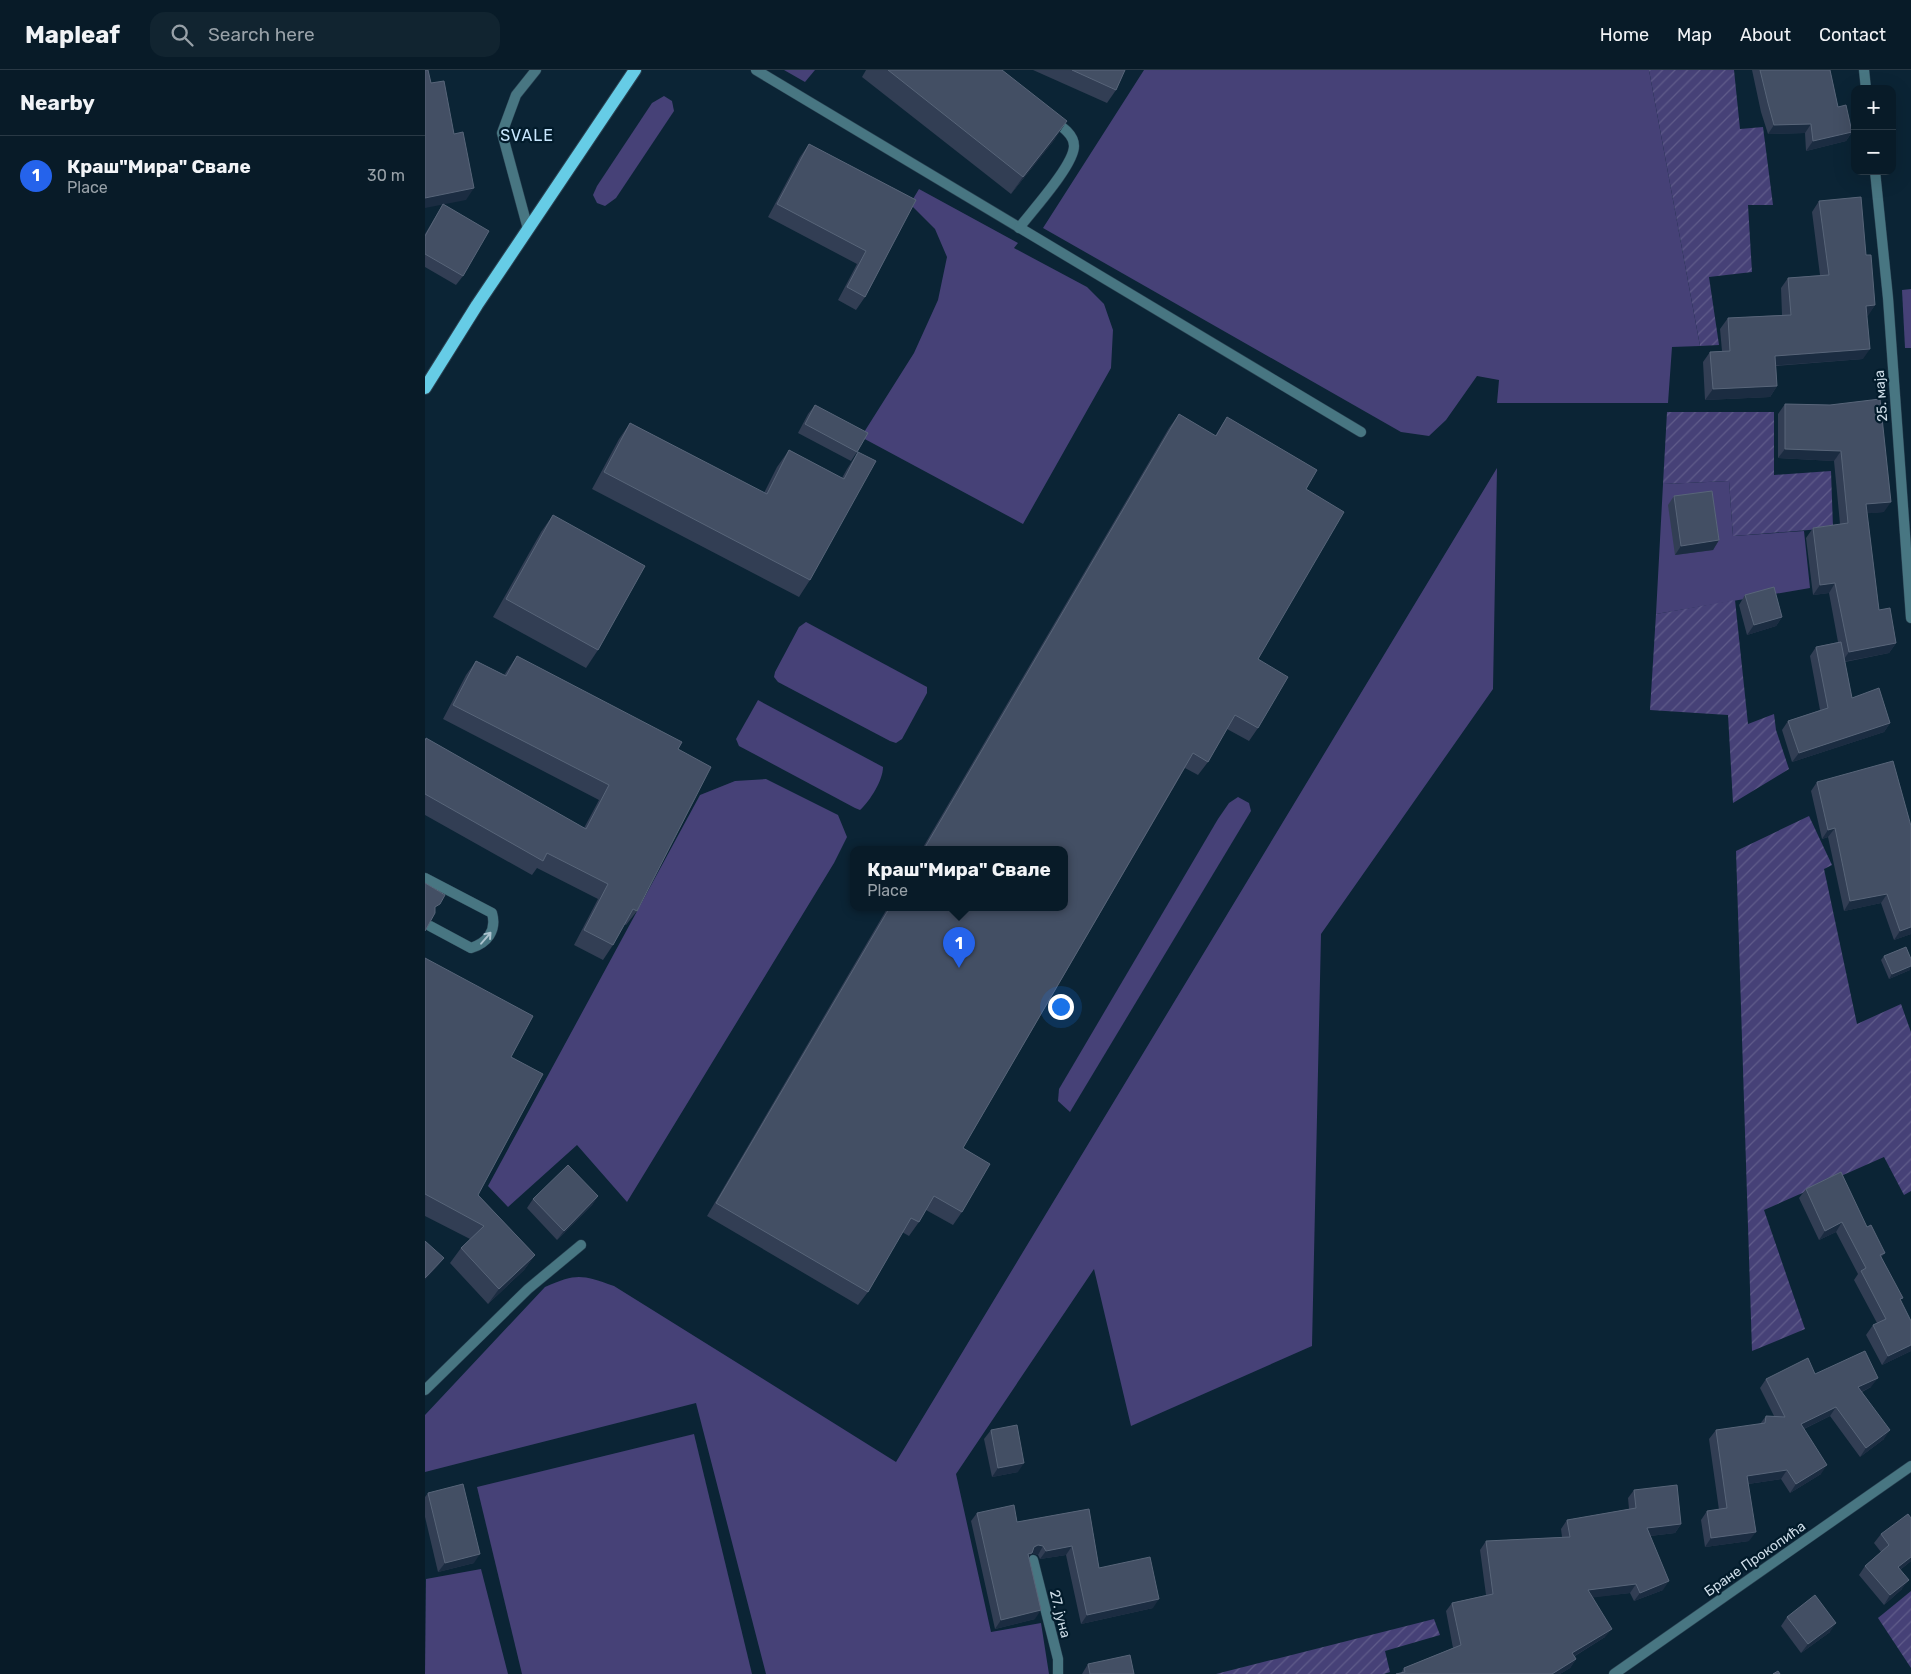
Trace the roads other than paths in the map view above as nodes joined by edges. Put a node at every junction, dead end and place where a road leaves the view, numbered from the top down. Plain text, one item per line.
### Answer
1 (535, 70) edge
2 (635, 70) edge
3 (757, 70) edge
4 (1864, 70) edge
5 (1866, 85) edge
6 (1045, 114) edge
7 (1875, 175) edge
8 (1019, 228) junction
9 (528, 229) junction
10 (425, 388) edge
11 (1361, 432) dead end
12 (1910, 584) edge
13 (1911, 618) edge
14 (425, 878) edge
15 (430, 926) edge
16 (581, 1245) dead end
17 (425, 1390) edge
18 (1911, 1466) edge
19 (1033, 1560) edge
20 (1058, 1674) edge
21 (1614, 1674) edge

1 - 9 street
2 - 9 main road
3 - 8 street
4 - 5 street
6 - 8 street
7 - 12 street, 25. маја
8 - 11 street
9 - 10 main road
12 - 13 street, 25. маја
15 -> 14 street
16 - 17 street
18 - 21 street, Бране Прокопића
19 - 20 street, 27. јуна

